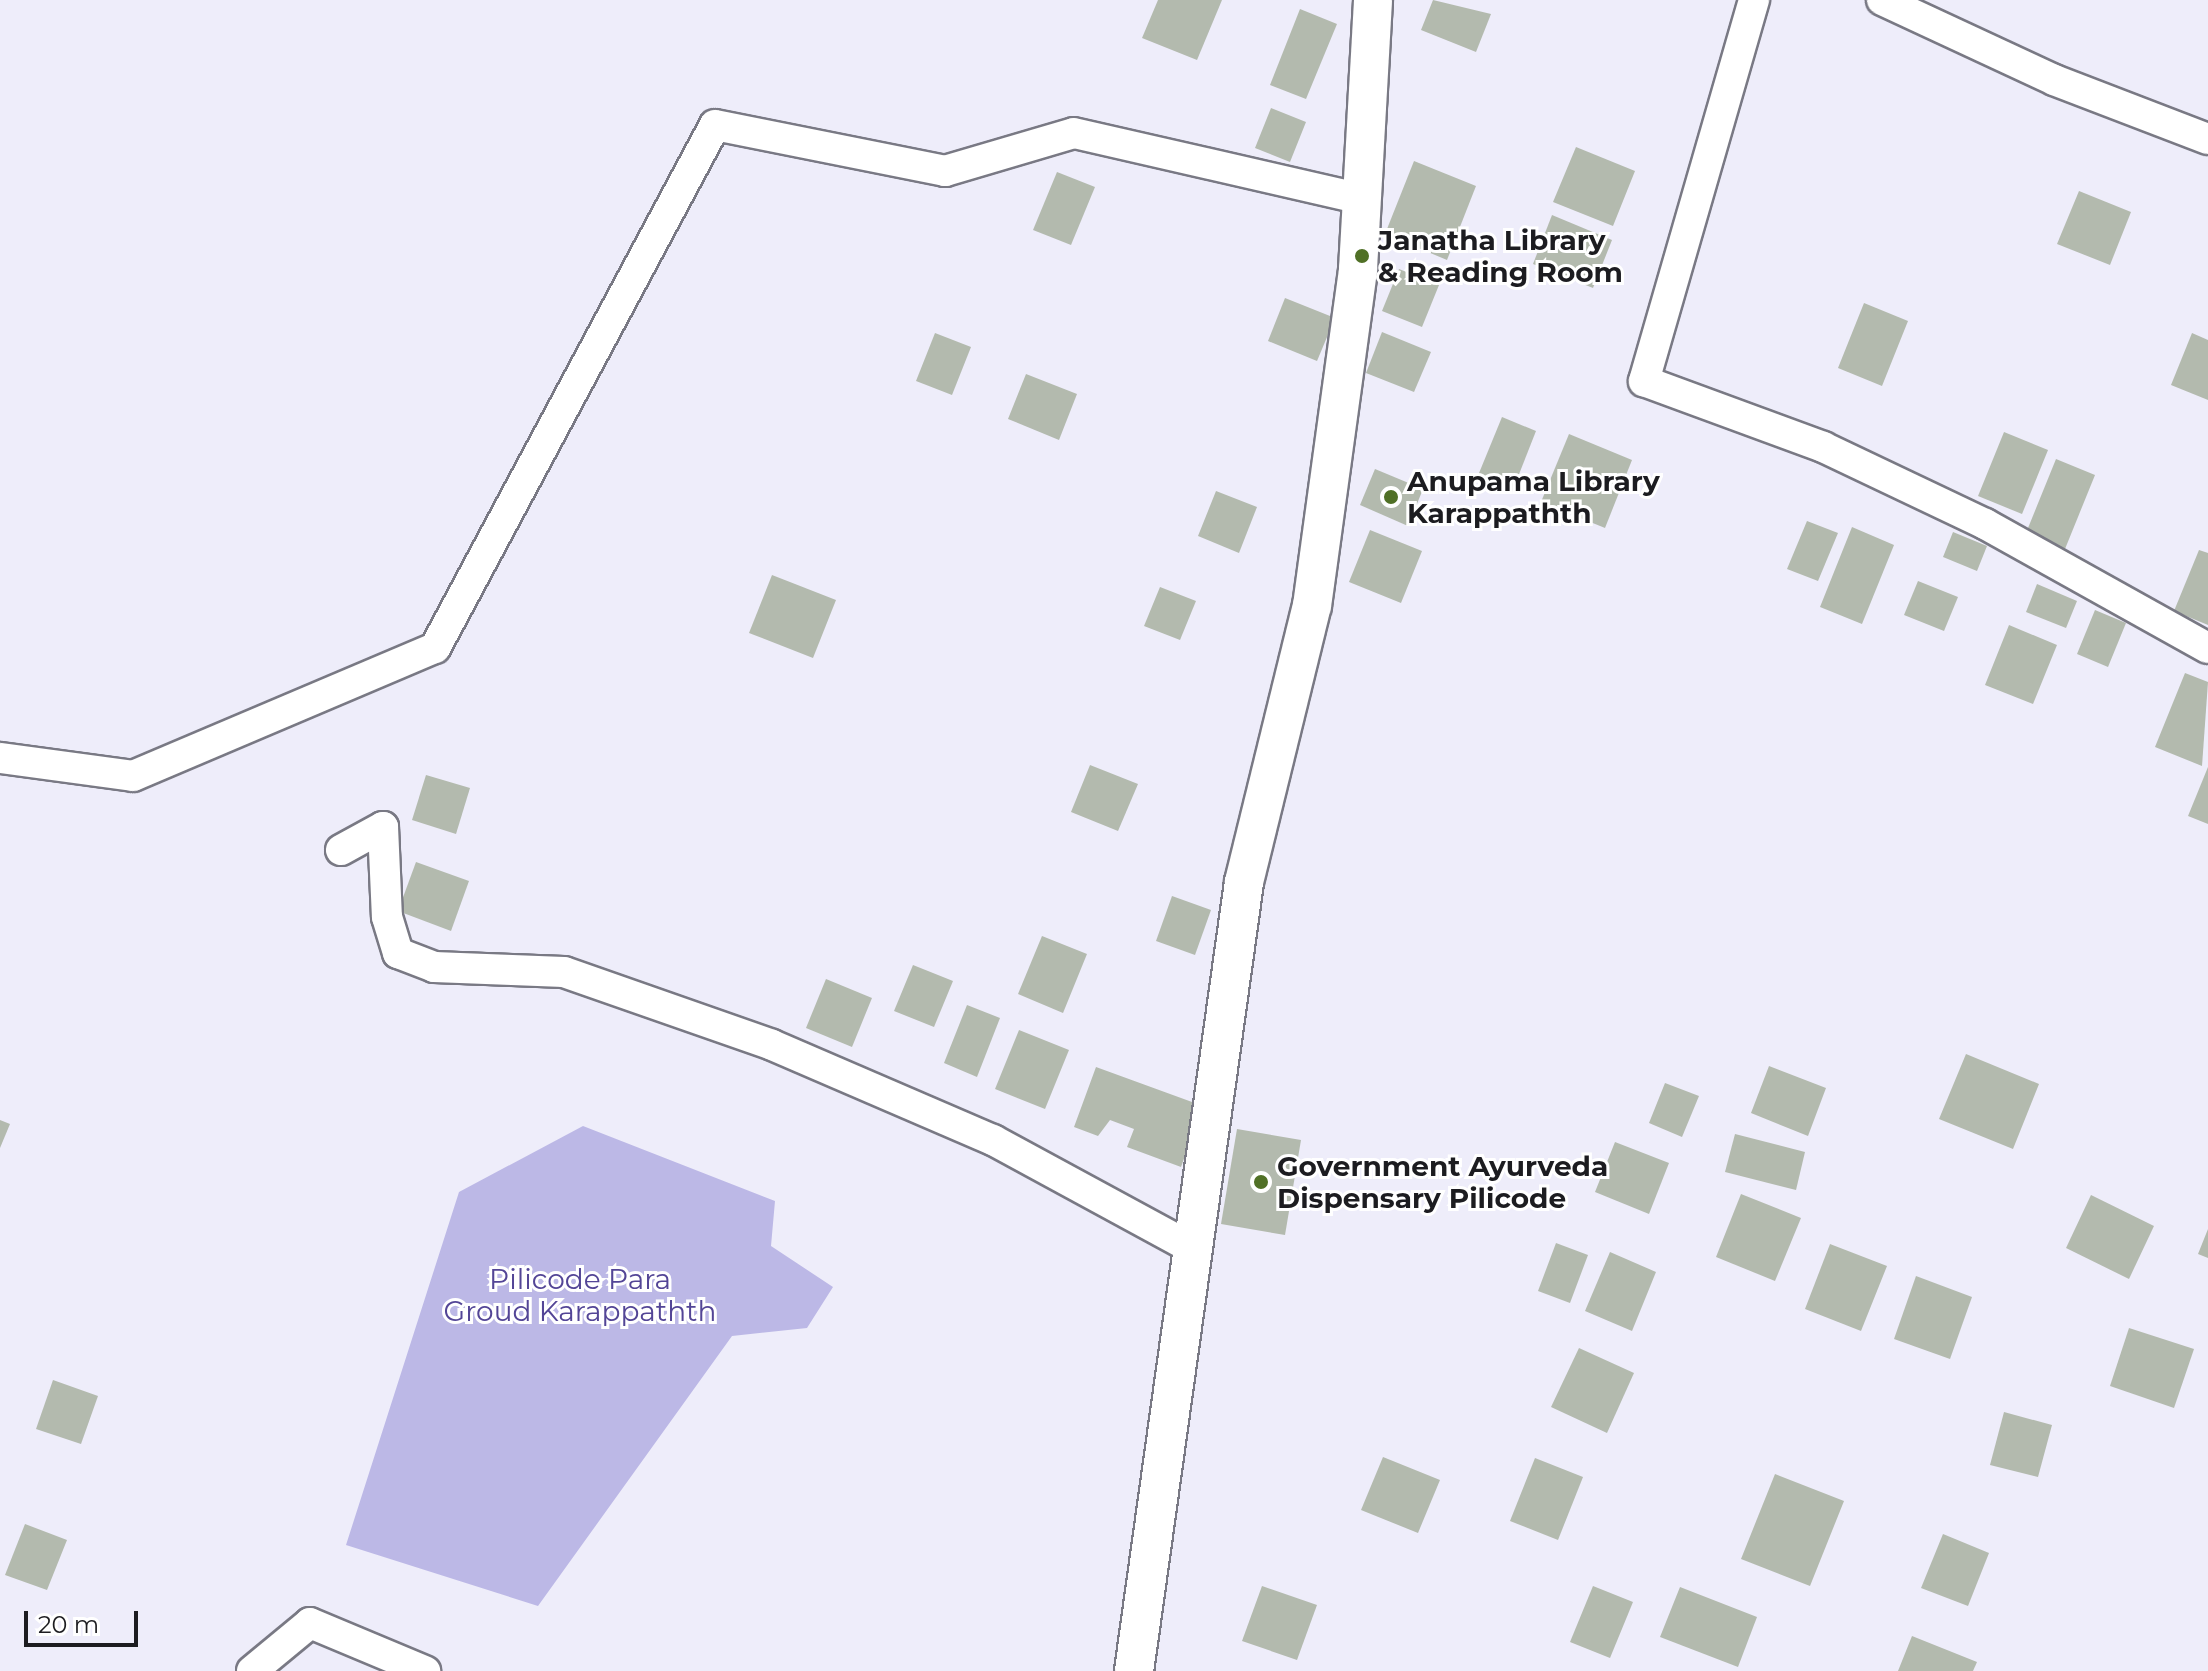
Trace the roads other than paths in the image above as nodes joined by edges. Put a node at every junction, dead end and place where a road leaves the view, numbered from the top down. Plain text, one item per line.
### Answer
1 (1373, 0) edge
2 (1754, 0) edge
3 (1882, 0) edge
4 (2208, 139) edge
5 (1362, 199) junction
6 (2208, 648) edge
7 (0, 758) edge
8 (341, 850) dead end
9 (1192, 1248) junction
10 (252, 1671) edge
11 (425, 1671) edge
12 (1134, 1671) edge

1 - 5 street
2 - 6 street
3 - 4 street
5 - 7 street
5 - 9 street
8 - 9 street
9 - 12 street
10 - 11 street

